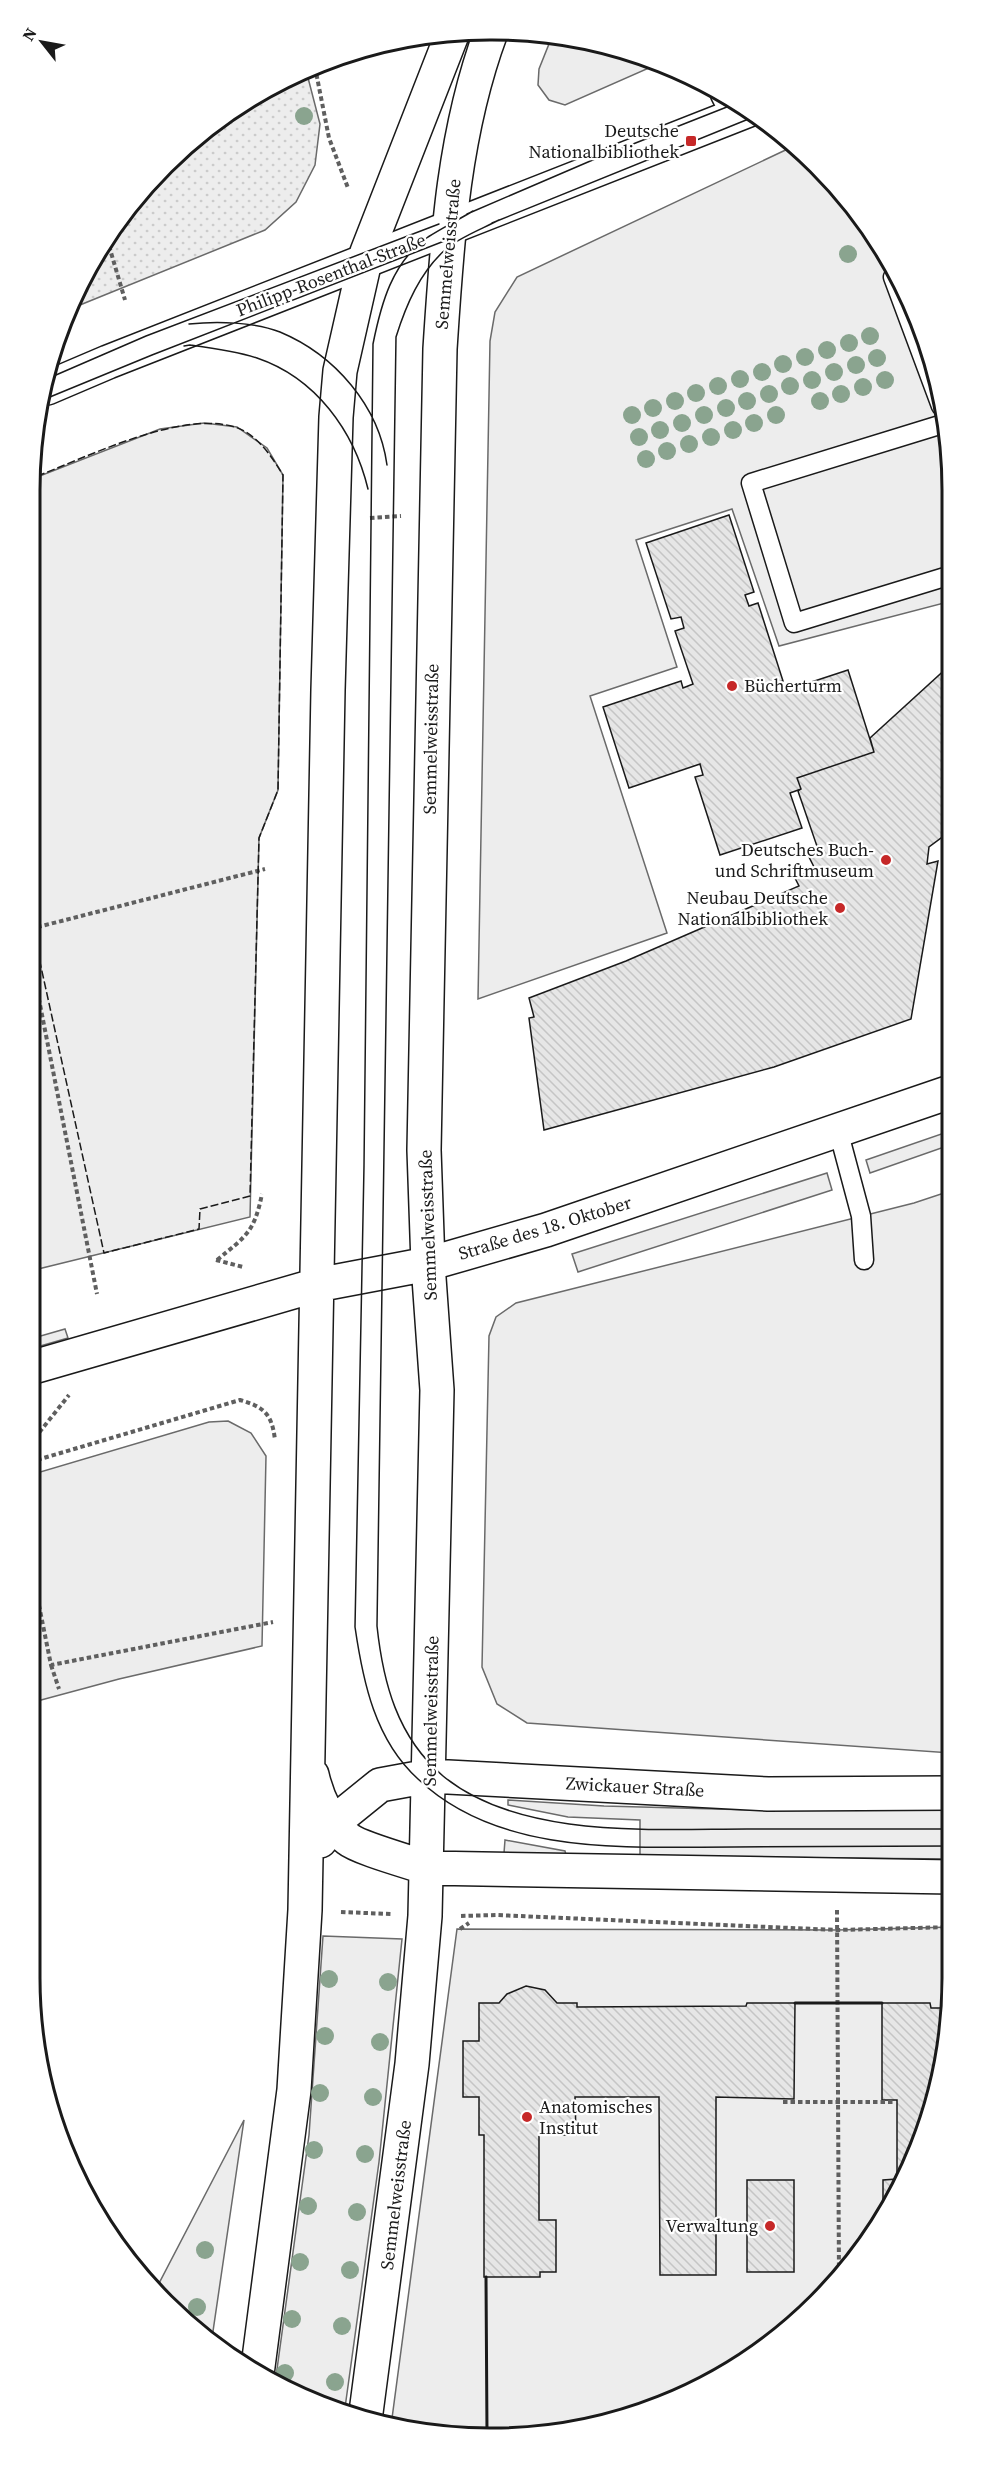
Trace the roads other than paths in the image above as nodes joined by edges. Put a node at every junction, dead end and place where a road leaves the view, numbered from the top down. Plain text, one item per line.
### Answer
1 (488, 40) edge
2 (449, 42) edge
3 (729, 109) edge
4 (448, 230) junction
5 (366, 262) junction
6 (53, 385) edge
7 (937, 426) edge
8 (942, 578) edge
9 (942, 1095) edge
10 (838, 1130) junction
11 (864, 1260) dead end
12 (428, 1264) junction
13 (317, 1285) junction
14 (40, 1365) edge
15 (308, 1749) junction
16 (429, 1776) junction
17 (942, 1793) edge
18 (333, 1823) junction
19 (305, 1862) junction
20 (427, 1868) junction
21 (942, 1877) edge
22 (258, 2363) edge
23 (366, 2411) edge

1 - 4 main road, Semmelweisstraße
2 - 5 main road
3 - 4 main road, Philipp-Rosenthal-Straße
4 - 5 main road, Philipp-Rosenthal-Straße
4 - 12 main road, Semmelweisstraße
5 - 6 main road, Philipp-Rosenthal-Straße
5 - 13 main road
7 - 8 lane
9 - 10 main road, Straße des 18. Oktober
10 - 11 lane
10 - 12 main road, Straße des 18. Oktober
12 - 13 main road, Straße des 18. Oktober
12 - 16 main road, Semmelweisstraße
13 - 14 main road, Straße des 18. Oktober
13 - 15 main road
15 - 18 main road
15 - 19 main road
16 - 17 main road, Zwickauer Straße
16 - 18 main road, Zwickauer Straße
16 - 20 main road, Semmelweisstraße
18 - 19 main road, Zwickauer Straße
18 - 20 main road
19 - 22 main road
20 - 21 main road
20 - 23 main road, Semmelweisstraße

